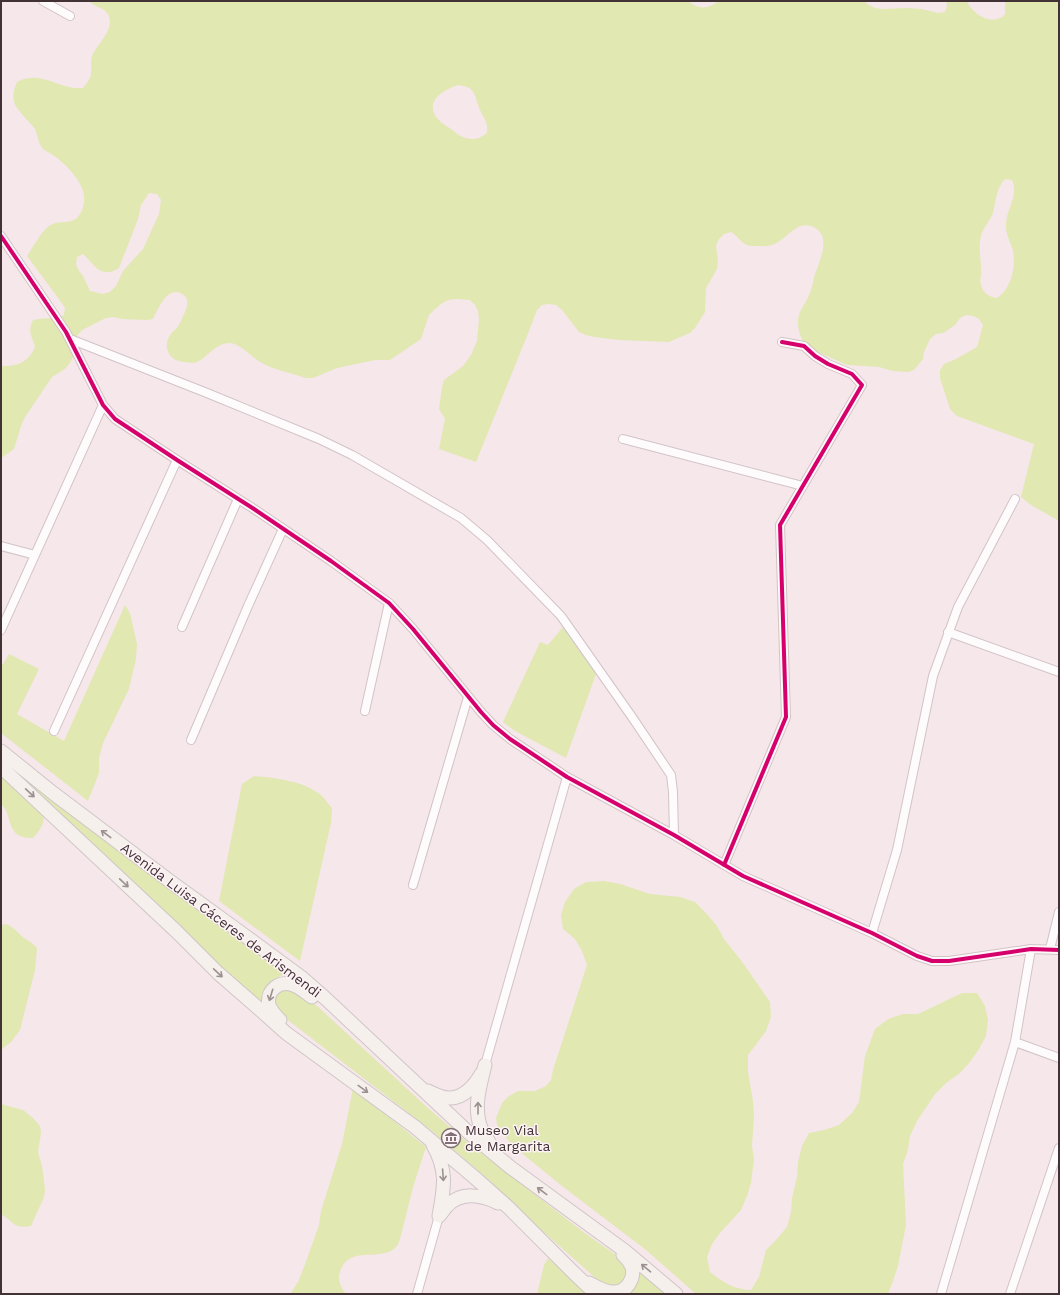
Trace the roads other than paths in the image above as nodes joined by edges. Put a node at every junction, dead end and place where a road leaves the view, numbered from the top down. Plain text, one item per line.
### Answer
1 (43, 1) edge
2 (70, 16) dead end
3 (1, 236) edge
4 (70, 339) junction
5 (782, 342) dead end
6 (104, 405) junction
7 (623, 439) dead end
8 (177, 460) junction
9 (803, 486) junction
10 (238, 499) junction
11 (1015, 499) dead end
12 (283, 529) junction
13 (1, 546) edge
14 (35, 555) junction
15 (389, 603) junction
16 (182, 627) dead end
17 (1, 630) edge
18 (948, 632) junction
19 (1059, 672) edge
20 (468, 697) junction
21 (364, 711) dead end
22 (54, 731) dead end
23 (191, 740) dead end
24 (1, 751) edge
25 (1, 767) edge
26 (567, 777) junction
27 (674, 835) junction
28 (724, 865) junction
29 (412, 886) dead end
30 (1059, 912) edge
31 (872, 933) junction
32 (1032, 949) junction
33 (1050, 949) junction
34 (1059, 950) edge
35 (1015, 1042) junction
36 (1059, 1058) edge
37 (485, 1065) junction
38 (400, 1069) junction
39 (344, 1075) junction
40 (422, 1088) junction
41 (429, 1139) junction
42 (1059, 1148) edge
43 (497, 1156) junction
44 (509, 1208) junction
45 (439, 1216) junction
46 (602, 1234) junction
47 (574, 1273) junction
48 (416, 1294) edge
49 (596, 1294) edge
50 (676, 1294) edge
51 (941, 1294) edge
52 (1010, 1294) edge

1 - 2 street
3 - 4 street
4 - 6 street
4 - 27 street
5 - 9 street
6 - 8 street
6 - 14 street
7 - 9 street
8 - 10 street
8 - 22 street
9 - 28 street
10 - 12 street
10 - 16 street
11 - 18 street
12 - 15 street
12 - 23 street
13 - 14 street
14 - 17 street
15 - 20 street
15 - 21 street
18 - 19 street
18 - 31 street
20 - 26 street
20 - 29 street
38 -> 24 main road, Avenida Luisa Cáceres de Arismendi
25 -> 39 main road, Avenida Luisa Cáceres de Arismendi
26 - 27 street
26 - 37 street
27 - 28 street
28 - 31 street
30 - 33 street
31 - 32 street
32 - 33 street
32 - 35 street
33 - 34 street
35 - 36 street
35 - 51 street
37 - 40 main road
43 -> 37 main road
38 -> 39 main road
38 - 40 main road, Avenida Luisa Cáceres de Arismendi
39 -> 41 main road, Avenida Luisa Cáceres de Arismendi
40 - 43 main road, Avenida Luisa Cáceres de Arismendi
41 - 44 main road, Avenida Luisa Cáceres de Arismendi
41 -> 45 main road
42 - 52 street
46 -> 43 main road, Avenida Luisa Cáceres de Arismendi
44 - 45 main road
44 - 47 main road, Avenida Luisa Cáceres de Arismendi
45 - 48 street
46 - 47 main road
50 -> 46 main road, Avenida Luisa Cáceres de Arismendi
47 - 49 main road, Avenida Luisa Cáceres de Arismendi

